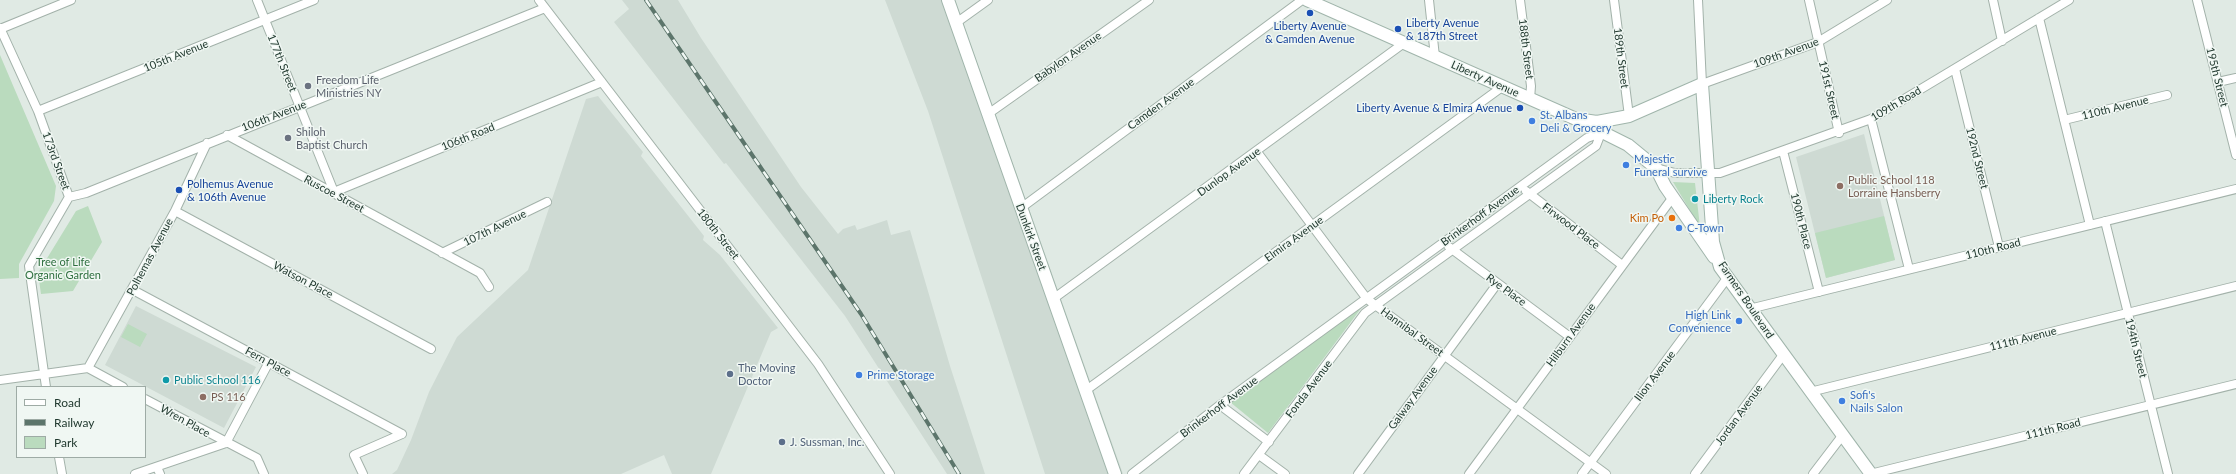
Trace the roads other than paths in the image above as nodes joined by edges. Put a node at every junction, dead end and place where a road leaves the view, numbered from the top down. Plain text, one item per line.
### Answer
1 (71, 0) edge
2 (257, 0) edge
3 (314, 0) edge
4 (539, 0) edge
5 (948, 0) edge
6 (988, 0) edge
7 (1149, 0) edge
8 (1429, 0) edge
9 (1520, 0) edge
10 (1614, 0) edge
11 (1698, 0) edge
12 (1809, 0) edge
13 (1887, 0) edge
14 (1993, 0) edge
15 (2069, 0) edge
16 (2197, 0) edge
17 (1309, 1) edge
18 (545, 8) junction
19 (2039, 18) junction
20 (265, 20) junction
21 (956, 24) junction
22 (0, 29) edge
23 (2002, 41) junction
24 (1818, 42) junction
25 (1404, 43) junction
26 (1435, 57) junction
27 (1955, 69) junction
28 (2236, 78) edge
29 (602, 82) junction
30 (2218, 82) junction
31 (1702, 84) junction
32 (1502, 87) junction
33 (2167, 95) dead end
34 (1530, 99) junction
35 (300, 106) junction
36 (38, 111) junction
37 (988, 114) junction
38 (1629, 116) junction
39 (1576, 119) junction
40 (1872, 119) junction
41 (2064, 120) junction
42 (1839, 132) junction
43 (1601, 133) junction
44 (226, 135) junction
45 (207, 143) junction
46 (1783, 151) junction
47 (1257, 152) junction
48 (2236, 155) edge
49 (1656, 168) junction
50 (1708, 174) junction
51 (1521, 186) junction
52 (2236, 189) edge
53 (334, 192) junction
54 (1529, 195) junction
55 (69, 197) junction
56 (1673, 197) junction
57 (547, 202) dead end
58 (1021, 208) junction
59 (175, 211) junction
60 (2105, 221) junction
61 (2090, 225) junction
62 (1312, 226) junction
63 (1444, 242) junction
64 (1999, 247) junction
65 (1452, 250) junction
66 (442, 253) junction
67 (1622, 265) junction
68 (1720, 267) junction
69 (1909, 270) junction
70 (1728, 277) junction
71 (1498, 284) junction
72 (2236, 286) edge
73 (489, 288) dead end
74 (132, 290) junction
75 (1819, 292) junction
76 (1053, 299) junction
77 (1367, 299) junction
78 (1376, 306) junction
79 (1749, 309) junction
80 (2128, 313) junction
81 (1570, 337) junction
82 (430, 349) dead end
83 (1783, 355) junction
84 (1445, 356) junction
85 (269, 362) junction
86 (88, 368) junction
87 (44, 374) junction
88 (0, 380) edge
89 (2236, 384) edge
90 (46, 386) edge
91 (121, 386) edge
92 (1085, 391) junction
93 (1810, 392) junction
94 (146, 400) edge
95 (1220, 405) junction
96 (2150, 405) junction
97 (1516, 409) junction
98 (1842, 436) junction
99 (1269, 442) junction
100 (226, 443) junction
101 (1259, 455) junction
102 (59, 458) edge
103 (1590, 463) junction
104 (158, 470) edge
105 (62, 474) edge
106 (135, 474) edge
107 (264, 474) edge
108 (363, 474) edge
109 (890, 474) edge
110 (1115, 474) edge
111 (1132, 474) edge
112 (1244, 474) edge
113 (1285, 474) edge
114 (1358, 474) edge
115 (1469, 474) edge
116 (1582, 474) edge
117 (1606, 474) edge
118 (1695, 474) edge
119 (1813, 474) edge
120 (1871, 474) edge
121 (2168, 474) edge

1 - 22 street
2 - 20 street, 177th Street
3 - 20 street, 105th Avenue
4 - 18 street, 180th Street
5 - 21 main road, Dunkirk Street
6 - 21 street
7 - 37 street, Babylon Avenue
8 - 26 street
9 - 34 street, 188th Street
10 - 38 street, 189th Street
11 - 31 street, Farmers Boulevard
12 - 24 street, 191st Street
13 - 24 street, 109th Avenue
14 - 23 street
15 - 19 street, 109th Road
16 - 30 street, 195th Street
17 - 25 main road, Liberty Avenue
17 - 58 street, Camden Avenue
18 - 29 street, 180th Street
18 - 35 street, 106th Avenue
19 - 23 street, 109th Road
19 - 41 street
20 - 35 street, 177th Street
20 - 36 street, 105th Avenue
21 - 37 main road, Dunkirk Street
22 - 36 street, 173rd Street
23 - 27 street, 109th Road
24 - 31 street, 109th Avenue
24 - 42 street, 191st Street
25 - 26 main road, Liberty Avenue
25 - 47 street, Dunlop Avenue
26 - 32 main road, Liberty Avenue
27 - 40 street, 109th Road
27 - 64 street, 192nd Street
28 - 30 street
29 - 53 street, 106th Road
29 - 109 street, 180th Street
30 - 48 street, 195th Street
31 - 38 main road
31 - 50 main road, Farmers Boulevard
32 - 34 main road, Liberty Avenue
32 - 62 street, Elmira Avenue
33 - 41 street, 110th Avenue
34 - 39 main road, Liberty Avenue
35 - 44 street, 106th Avenue
35 - 53 street, 177th Street
36 - 55 street, 173rd Street
37 - 58 main road, Dunkirk Street
38 - 39 main road
39 - 43 main road, Liberty Avenue
40 - 42 street, 109th Road
40 - 69 street
41 - 61 street
42 - 46 street, 109th Road
43 - 49 main road, Liberty Avenue
43 - 51 street, Brinkerhoff Avenue
43 - 54 street, Brinkerhoff Avenue
44 - 45 street, 106th Avenue
44 - 53 street, Ruscoe Street
45 - 55 street, 106th Avenue
45 - 59 street, Polhemas Avenue
46 - 50 street, 109th Road
46 - 75 street, 190th Place
47 - 62 street, Hannibal Street
47 - 76 street, Dunlop Avenue
49 - 50 street, Liberty Avenue
49 - 56 main road, Liberty Avenue
50 - 68 main road, Farmers Boulevard
51 - 54 street, Firwood Place
51 - 63 street, Brinkerhoff Avenue
52 - 60 street, 110th Road
53 - 66 street, Ruscoe Street
54 - 65 street, Brinkerhoff Avenue
54 - 67 street, Firwood Place
55 - 87 street, 173rd Street
56 - 67 street, Hilburn Avenue
56 - 68 main road, Liberty Avenue
57 - 66 street, 107th Avenue
58 - 76 main road, Dunkirk Street
59 - 74 street, Polhemas Avenue
59 - 82 street, Watson Place
60 - 61 street, 110th Road
60 - 80 street, 194th Street
61 - 64 street, 110th Road
62 - 77 street, Hannibal Street
62 - 92 street, Elmira Avenue
63 - 65 street, Rye Place
63 - 77 street, Brinkerhoff Avenue
64 - 69 street, 110th Road
65 - 71 street, Rye Place
65 - 78 street, Brinkerhoff Avenue
66 - 73 street, Ruscoe Street
67 - 81 street, Hilburn Avenue
68 - 70 main road, Farmers Boulevard
69 - 75 street, 110th Road
70 - 79 main road, Farmers Boulevard
70 - 103 street, Ilion Avenue
71 - 81 street, Rye Place
71 - 84 street, Galway Avenue
72 - 80 street, 111th Avenue
74 - 85 street, Fern Place
74 - 86 street, Polhemas Avenue
75 - 79 street, 110th Road
76 - 92 main road, Dunkirk Street
77 - 78 street, Hannibal Street
77 - 95 street, Brinkerhoff Avenue
78 - 84 street, Hannibal Street
78 - 99 street, Fonda Avenue
79 - 83 main road, Farmers Boulevard
80 - 93 street, 111th Avenue
80 - 96 street, 194th Street
81 - 97 street, Hilburn Avenue
83 - 93 main road, Farmers Boulevard
83 - 118 street, Jordan Avenue
84 - 97 street, Hannibal Street
84 - 114 street, Galway Avenue
85 - 100 street
85 - 108 street, Fern Place
86 - 87 street
86 - 91 street
87 - 88 street
87 - 90 street, 173rd Street
89 - 96 street, 111th Road
92 - 110 main road, Dunkirk Street
93 - 98 main road, Farmers Boulevard
94 - 100 street, Wren Place
95 - 99 street
95 - 111 street, Brinkerhoff Avenue
96 - 120 street, 111th Road
96 - 121 street, 194th Street
97 - 103 street, Hannibal Street
97 - 115 street, Hilburn Avenue
98 - 119 street
98 - 120 main road, Farmers Boulevard
99 - 101 street, Fonda Avenue
100 - 104 street
100 - 107 street, Wren Place
101 - 112 street, Fonda Avenue
101 - 113 street
102 - 105 street
103 - 116 street, Ilion Avenue
103 - 117 street, Hannibal Street
104 - 106 street

